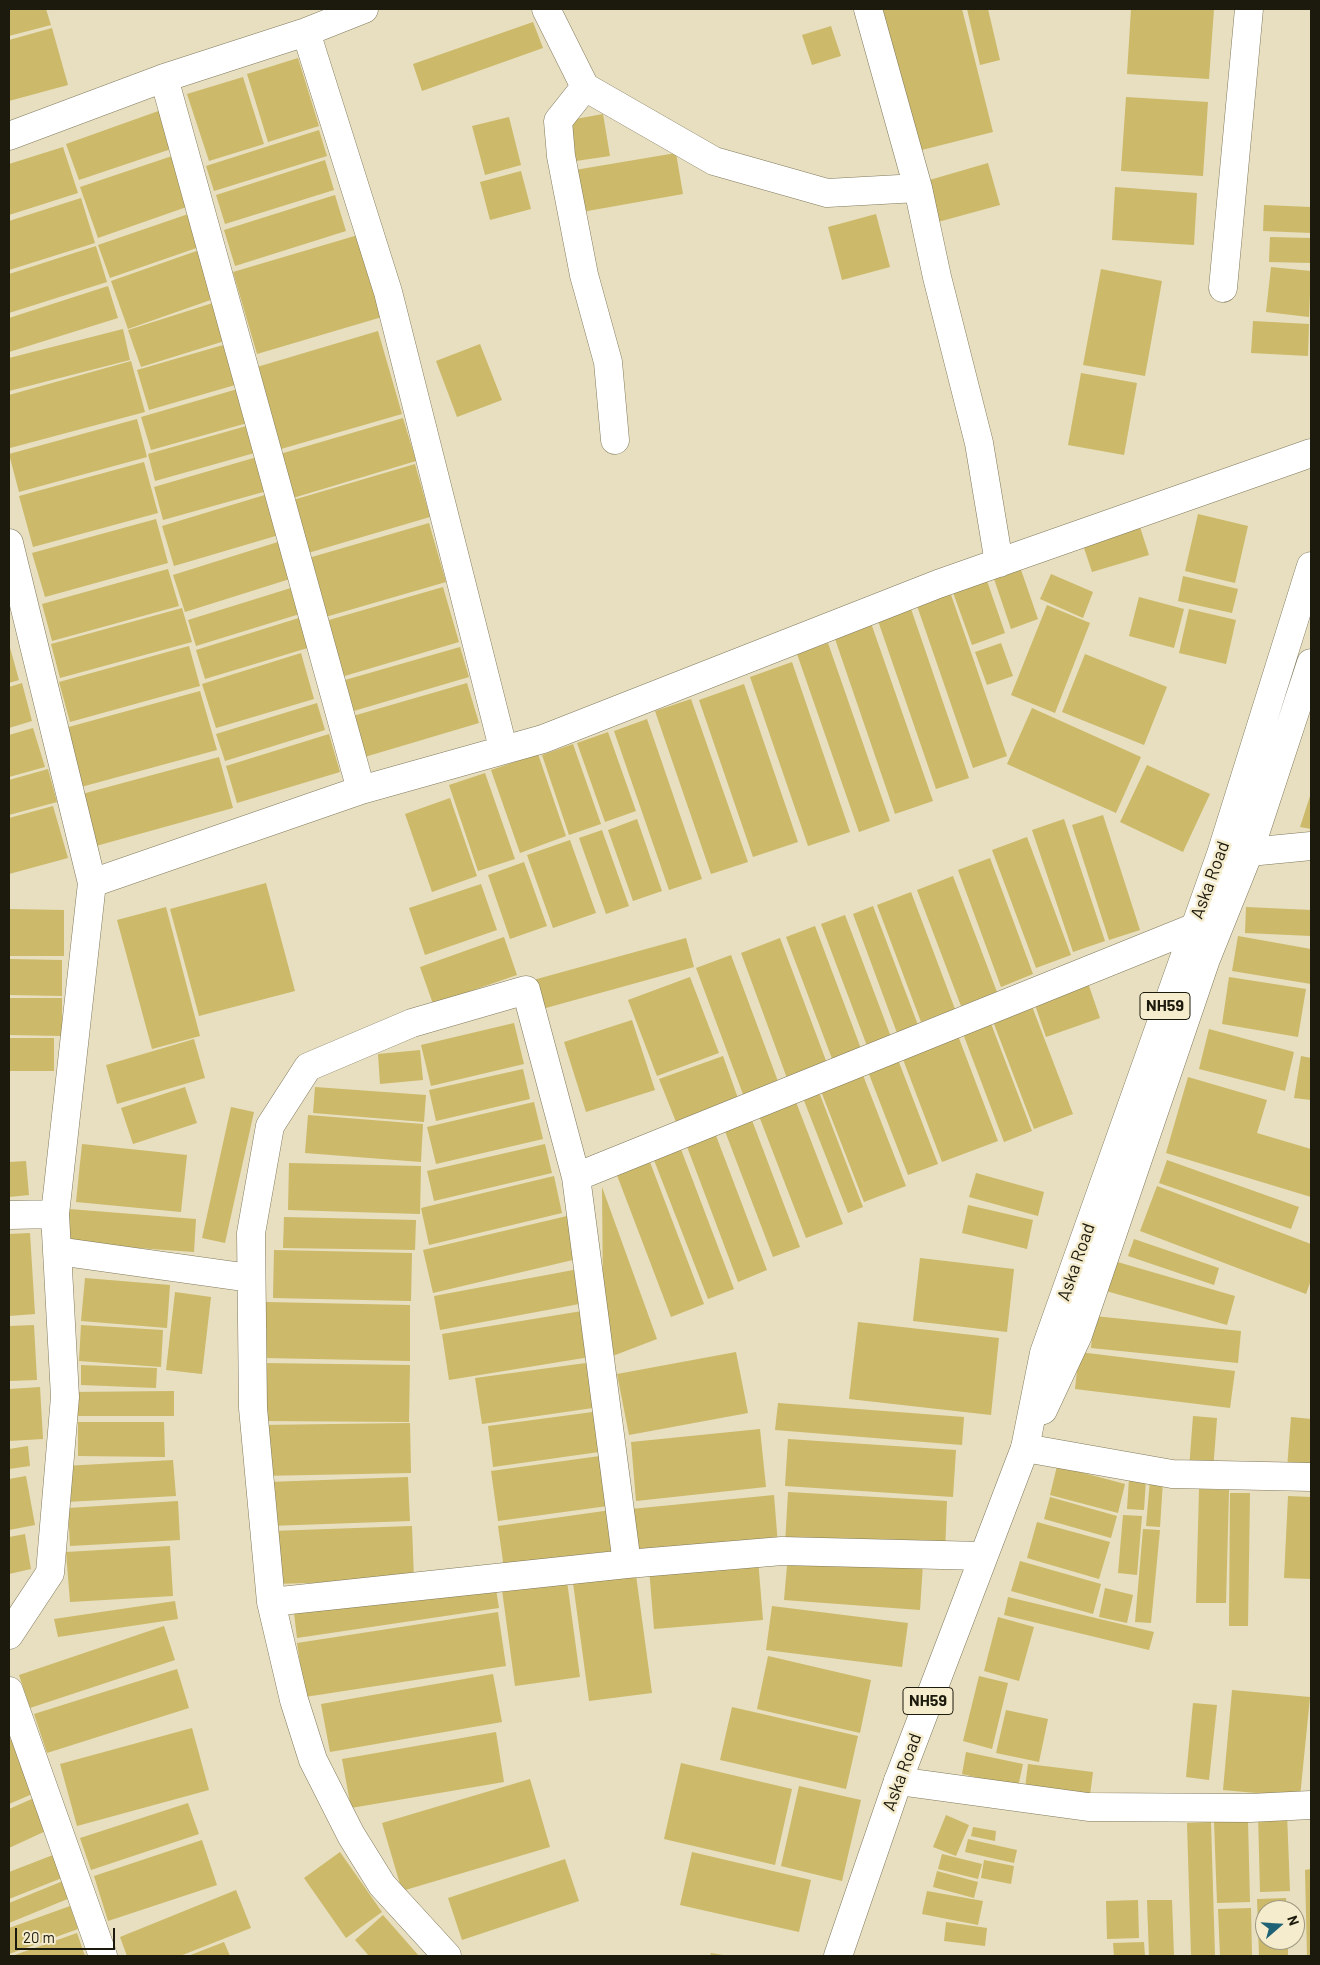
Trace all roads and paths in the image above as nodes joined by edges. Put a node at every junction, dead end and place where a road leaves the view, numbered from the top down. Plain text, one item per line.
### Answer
1 (364, 9) edge
2 (546, 9) edge
3 (868, 9) edge
4 (1249, 9) edge
5 (306, 32) junction
6 (164, 78) junction
7 (585, 87) junction
8 (9, 136) edge
9 (918, 188) junction
10 (1223, 288) dead end
11 (615, 440) dead end
12 (1311, 453) edge
13 (9, 543) edge
14 (999, 563) junction
15 (1311, 566) edge
16 (1311, 663) edge
17 (503, 748) junction
18 (361, 790) junction
19 (1311, 846) edge
20 (1249, 852) junction
21 (92, 883) junction
22 (1193, 928) junction
23 (576, 1177) junction
24 (55, 1214) junction
25 (9, 1216) edge
26 (58, 1251) junction
27 (250, 1278) junction
28 (1025, 1448) junction
29 (1311, 1477) edge
30 (982, 1556) junction
31 (627, 1564) junction
32 (271, 1602) junction
33 (9, 1635) edge
34 (9, 1691) edge
35 (898, 1781) junction
36 (1311, 1805) edge
37 (103, 1956) edge
38 (447, 1956) edge
39 (838, 1956) edge

1 - 5 main road
2 - 7 main road
3 - 9 main road
4 - 10 main road
5 - 6 main road
5 - 17 main road
6 - 8 main road
6 - 18 main road
7 - 9 main road
7 - 11 main road
9 - 14 main road
12 - 14 main road
13 - 21 main road
14 - 17 main road
15 - 22 main road, Aska Road / NH59
16 - 20 main road, NH59
17 - 18 main road
18 - 21 main road
19 - 20 main road
20 - 28 main road, NH59
21 - 24 main road
22 - 23 main road
22 - 28 main road, Aska Road / NH59
23 - 27 main road
23 - 31 main road
24 - 25 main road
24 - 26 main road
26 - 27 main road
26 - 33 main road
27 - 32 main road
28 - 29 main road
28 - 30 main road, Aska Road / NH59
30 - 31 main road
30 - 35 main road, Aska Road / NH59
31 - 32 main road
32 - 38 main road
34 - 37 main road
35 - 36 main road
35 - 39 main road, Aska Road / NH59

